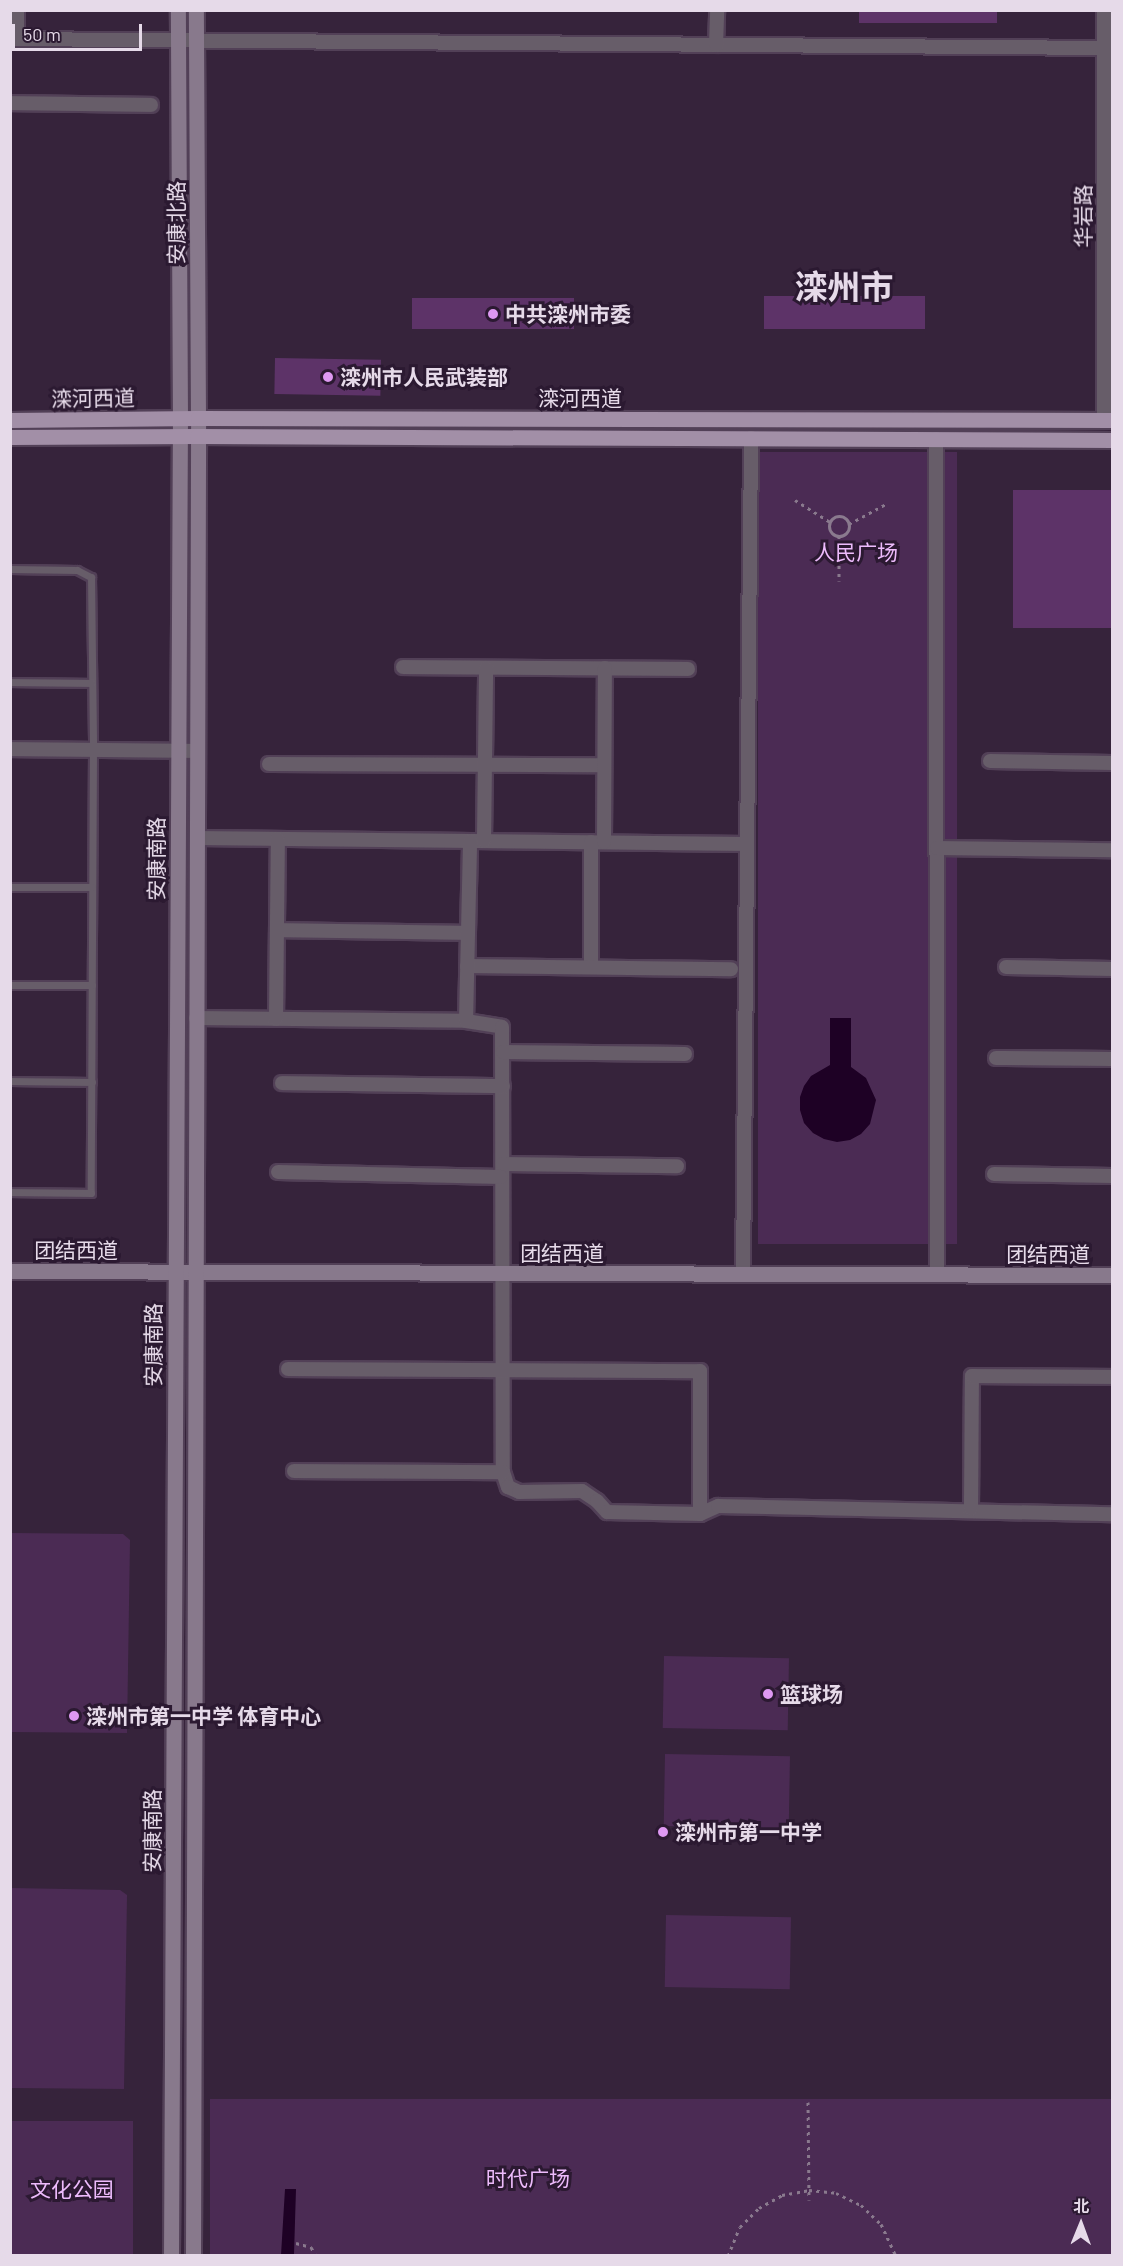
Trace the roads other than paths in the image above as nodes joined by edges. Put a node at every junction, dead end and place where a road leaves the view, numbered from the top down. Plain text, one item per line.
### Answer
1 (17, 10) edge
2 (178, 10) edge
3 (196, 10) edge
4 (717, 10) edge
5 (1104, 10) edge
6 (14, 39) edge
7 (178, 41) junction
8 (196, 41) junction
9 (716, 45) junction
10 (1108, 48) edge
11 (10, 103) edge
12 (151, 105) dead end
13 (180, 418) junction
14 (198, 418) junction
15 (10, 420) edge
16 (1108, 421) edge
17 (178, 436) junction
18 (197, 436) junction
19 (10, 437) edge
20 (751, 438) junction
21 (936, 439) junction
22 (1113, 440) edge
23 (10, 569) edge
24 (403, 667) dead end
25 (486, 668) junction
26 (605, 668) junction
27 (688, 669) dead end
28 (10, 681) edge
29 (92, 683) junction
30 (10, 749) edge
31 (93, 750) junction
32 (177, 751) junction
33 (196, 751) junction
34 (990, 761) dead end
35 (1113, 763) edge
36 (269, 764) dead end
37 (485, 765) junction
38 (604, 765) junction
39 (197, 838) junction
40 (278, 839) junction
41 (470, 841) junction
42 (484, 841) junction
43 (597, 842) junction
44 (747, 844) junction
45 (937, 848) junction
46 (1113, 850) edge
47 (10, 887) edge
48 (92, 887) junction
49 (277, 930) junction
50 (468, 933) junction
51 (467, 966) junction
52 (591, 967) junction
53 (1006, 967) dead end
54 (731, 969) dead end
55 (1113, 969) edge
56 (10, 985) edge
57 (92, 985) junction
58 (196, 1018) junction
59 (276, 1019) junction
60 (466, 1021) junction
61 (503, 1052) junction
62 (685, 1054) dead end
63 (996, 1058) dead end
64 (1113, 1059) edge
65 (10, 1081) edge
66 (92, 1082) junction
67 (282, 1083) dead end
68 (502, 1086) junction
69 (677, 1166) dead end
70 (502, 1171) junction
71 (278, 1172) dead end
72 (994, 1174) dead end
73 (1113, 1176) edge
74 (10, 1192) edge
75 (10, 1271) edge
76 (175, 1271) junction
77 (194, 1271) junction
78 (501, 1274) junction
79 (744, 1274) junction
80 (937, 1274) junction
81 (1113, 1275) edge
82 (288, 1369) dead end
83 (504, 1370) junction
84 (1113, 1377) edge
85 (294, 1471) dead end
86 (503, 1472) junction
87 (971, 1509) junction
88 (699, 1514) junction
89 (1113, 1514) edge
90 (171, 2256) edge
91 (193, 2256) edge

1 - 6 street
2 - 7 main road, 安康北路
3 - 8 main road, 安康北路
4 - 9 street
5 - 10 street, 华岩路
6 - 7 street
7 - 8 street
7 - 13 main road, 安康北路
8 - 9 street
8 - 14 main road, 安康北路
9 - 10 street
10 - 16 street, 华岩路
11 - 12 street
13 - 14 main road, 滦河西道
13 - 15 main road, 滦河西道
13 - 17 main road, 安康北路
14 - 16 main road, 滦河西道
14 - 18 main road, 安康北路
17 - 18 main road, 滦河西道
17 - 19 main road, 滦河西道
17 - 32 main road, 安康南路
18 - 20 main road, 滦河西道
18 - 33 main road, 安康南路
20 - 21 main road, 滦河西道
20 - 44 street
21 - 22 main road, 滦河西道
21 - 45 street
23 - 29 lane
24 - 25 street
25 - 26 street
25 - 37 street
26 - 27 street
26 - 38 street
28 - 29 lane
29 - 31 lane
30 - 31 street
31 - 32 street
31 - 48 lane
32 - 33 street
32 - 76 main road, 安康南路
33 - 39 main road, 安康南路
34 - 35 street
36 - 37 street
37 - 38 street
37 - 42 street
38 - 43 street
39 - 40 street
39 - 58 main road, 安康南路
40 - 41 street
40 - 49 street
41 - 42 street
41 - 50 street
42 - 43 street
43 - 44 street
43 - 52 street
44 - 79 street
45 - 46 street
45 - 80 street
47 - 48 lane
48 - 57 lane
49 - 50 street
49 - 59 street
50 - 51 street
51 - 52 street
51 - 60 street
52 - 54 street
53 - 55 street
56 - 57 lane
57 - 66 lane
58 - 59 street
58 - 77 main road, 安康南路
59 - 60 street
60 - 61 street
61 - 62 street
61 - 68 street
63 - 64 street
65 - 66 lane
66 - 74 lane
67 - 68 street
68 - 70 street
69 - 70 street
70 - 71 street
70 - 78 street
72 - 73 street
75 - 76 main road, 团结西道
76 - 77 main road, 团结西道
76 - 90 main road, 安康南路
77 - 78 main road, 团结西道
77 - 91 main road, 安康南路
78 - 79 main road, 团结西道
78 - 83 street
79 - 80 main road, 团结西道
80 - 81 main road, 团结西道
82 - 83 street
83 - 86 street
83 - 88 street
84 - 87 street
85 - 86 street
86 - 88 street
87 - 88 street
87 - 89 street

